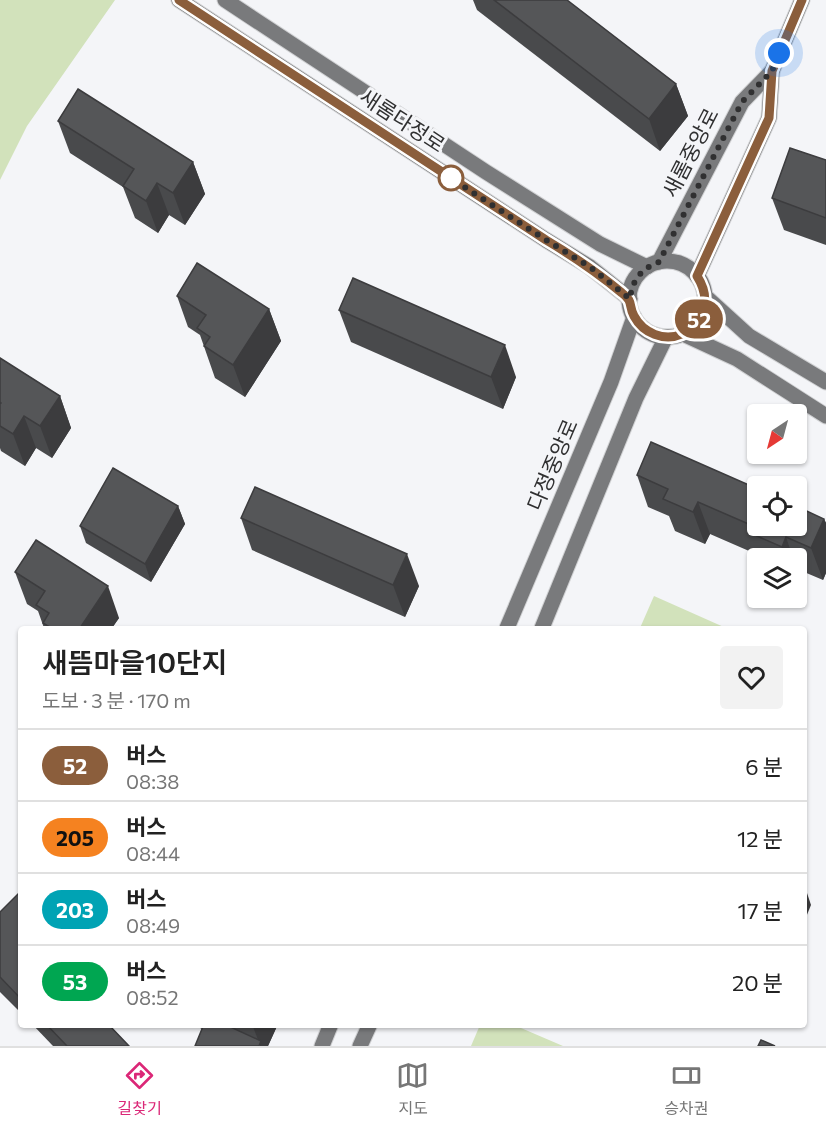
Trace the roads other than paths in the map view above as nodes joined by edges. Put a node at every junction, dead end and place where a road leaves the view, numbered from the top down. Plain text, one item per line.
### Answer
1 (179, 0) edge
2 (225, 0) edge
3 (802, 0) edge
4 (772, 71) junction
5 (653, 265) junction
6 (697, 276) junction
7 (705, 296) junction
8 (630, 299) junction
9 (634, 317) junction
10 (682, 334) junction
11 (666, 337) junction
12 (826, 382) edge
13 (826, 416) edge
14 (508, 626) edge
15 (543, 626) edge
16 (329, 1028) edge
17 (368, 1028) edge
18 (322, 1046) edge
19 (360, 1046) edge

1 - 8 street, 새롬다정로
2 - 5 street, 새롬다정로
3 - 4 street, 새롬중앙로
4 - 5 street, 새롬중앙로
4 - 6 street, 새롬중앙로
5 - 6 street
5 - 8 street
6 - 7 street
7 - 10 street
7 - 12 street
8 - 9 street
9 - 11 street
9 - 14 street, 다정중앙로
10 - 11 street
10 - 13 street
11 - 15 street
16 - 18 street
17 - 19 street

